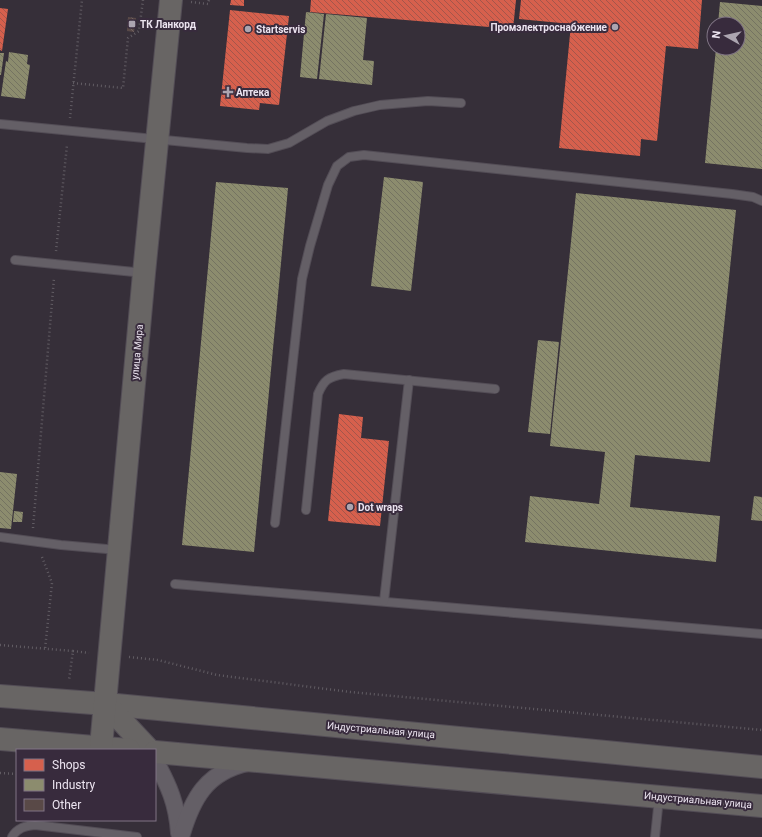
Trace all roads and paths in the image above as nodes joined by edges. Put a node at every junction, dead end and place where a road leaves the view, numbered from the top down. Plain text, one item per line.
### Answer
1 (82, 0) edge
2 (142, 0) edge
3 (209, 0) edge
4 (178, 1) edge
5 (73, 83) junction
6 (460, 103) dead end
7 (0, 124) edge
8 (68, 130) junction
9 (158, 139) junction
10 (762, 201) edge
11 (15, 260) dead end
12 (55, 264) junction
13 (144, 273) junction
14 (409, 380) junction
15 (495, 388) dead end
16 (306, 510) dead end
17 (275, 523) dead end
18 (0, 537) edge
19 (36, 542) junction
20 (120, 550) junction
21 (175, 584) dead end
22 (384, 602) junction
23 (762, 634) edge
24 (0, 645) edge
25 (73, 651) dead end
26 (110, 655) junction
27 (0, 696) edge
28 (106, 704) junction
29 (762, 730) edge
30 (0, 739) edge
31 (101, 747) junction
32 (120, 749) edge
33 (148, 749) edge
34 (156, 752) edge
35 (256, 761) junction
36 (156, 762) edge
37 (762, 767) edge
38 (0, 773) edge
39 (16, 774) edge
40 (660, 797) junction
41 (762, 806) edge
42 (12, 837) edge
43 (136, 837) edge
44 (180, 837) edge
45 (655, 837) edge

1 - 5 path
2 - 5 path
3 - 4 path
4 - 9 main road, улица Мира
5 - 8 path
6 - 9 lane
7 - 8 lane
8 - 9 lane
8 - 12 path
9 - 13 main road, улица Мира
10 - 17 lane
11 - 12 lane
12 - 13 lane
12 - 19 path
13 - 20 main road, улица Мира
14 - 15 lane
14 - 16 lane
14 - 22 lane
18 - 19 lane
19 - 20 lane
19 - 24 path
20 - 26 main road, улица Мира
21 - 22 lane
22 - 23 lane
25 - 26 path
26 - 28 main road, улица Мира
26 - 29 path
27 - 28 main road, Индустриальная улица
28 - 31 main road, улица Мира
28 - 33 main road
28 - 37 main road, Индустриальная улица
30 - 31 main road
31 - 32 main road
34 - 35 main road, Индустриальная улица
35 - 40 main road, Индустриальная улица
35 - 44 street
36 - 44 street
38 - 39 path
40 - 41 main road, Индустриальная улица
40 - 45 lane
42 - 43 lane

